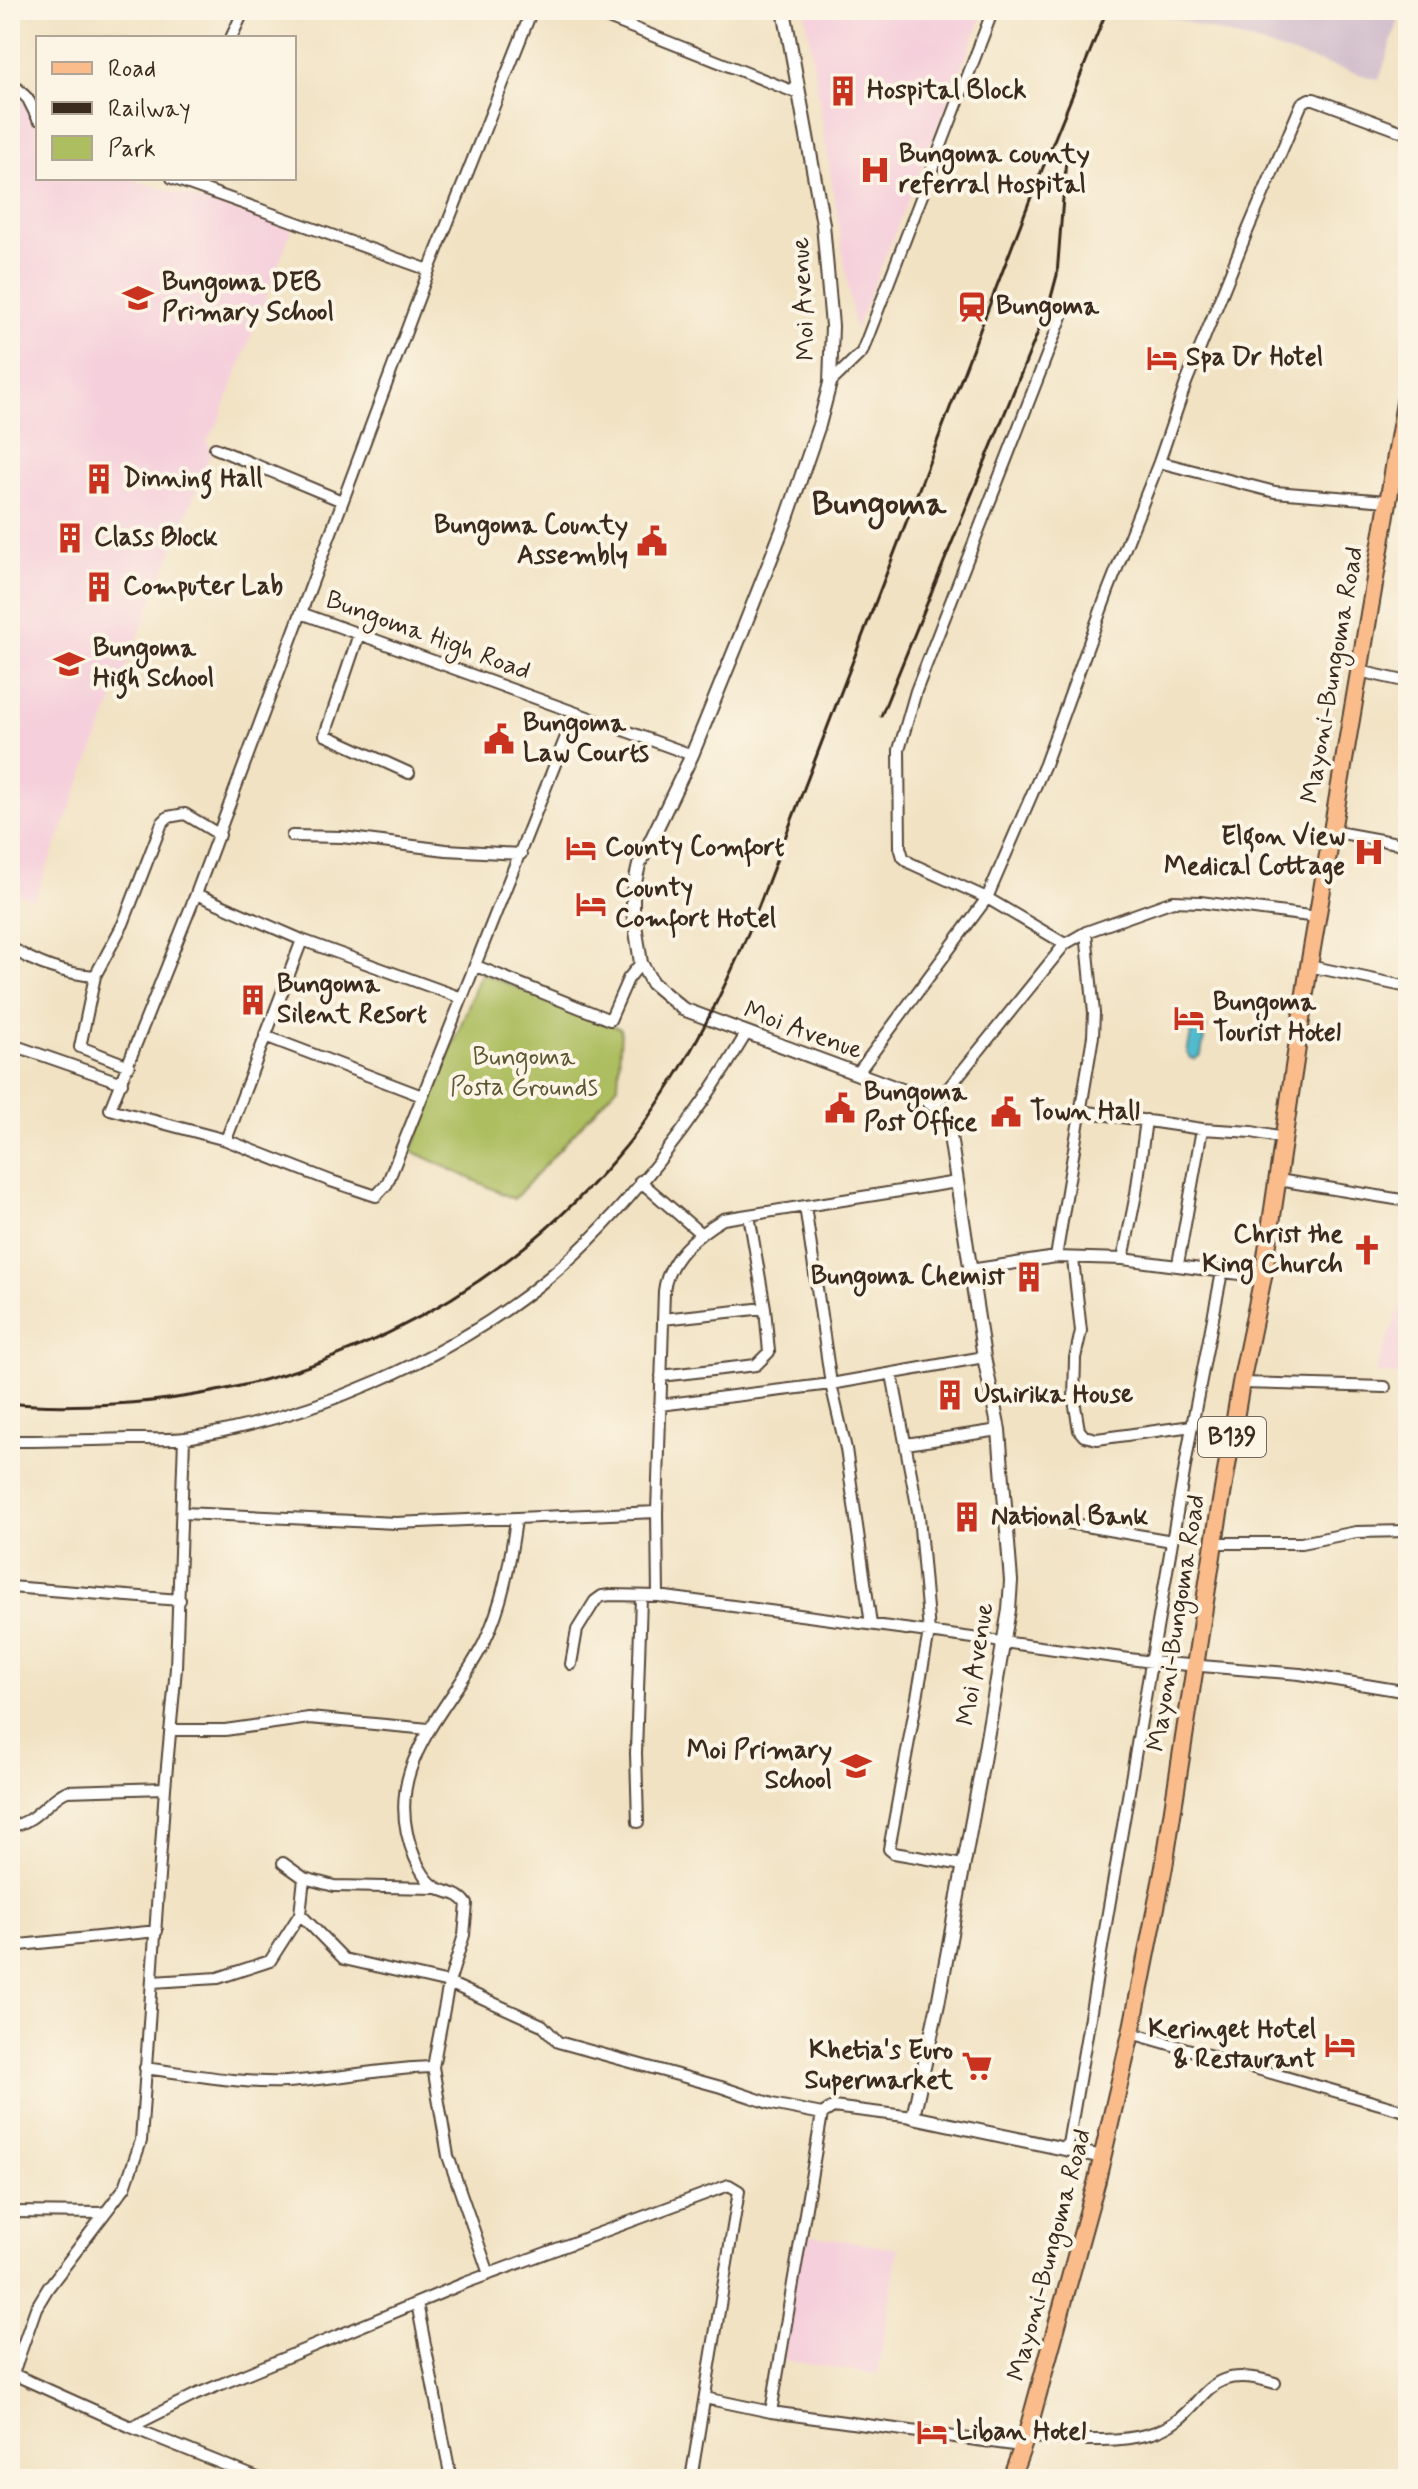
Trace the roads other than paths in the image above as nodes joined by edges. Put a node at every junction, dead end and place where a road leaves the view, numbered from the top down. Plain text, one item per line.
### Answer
1 (244, 10) edge
2 (532, 10) edge
3 (588, 10) edge
4 (784, 10) edge
5 (993, 10) edge
6 (232, 36) edge
7 (10, 81) edge
8 (797, 93) junction
9 (36, 115) edge
10 (1408, 134) edge
11 (178, 180) edge
12 (429, 270) junction
13 (1066, 306) dead end
14 (830, 383) junction
15 (1408, 385) edge
16 (215, 448) dead end
17 (1159, 462) junction
18 (342, 501) junction
19 (1387, 501) junction
20 (301, 613) junction
21 (359, 634) junction
22 (1359, 671) junction
23 (1408, 682) edge
24 (575, 714) junction
25 (692, 755) junction
26 (409, 773) dead end
27 (1331, 831) junction
28 (220, 835) junction
29 (292, 836) dead end
30 (1408, 845) edge
31 (521, 854) junction
32 (196, 894) junction
33 (987, 898) junction
34 (1317, 917) junction
35 (1086, 932) junction
36 (302, 940) junction
37 (1065, 944) junction
38 (10, 947) edge
39 (641, 963) junction
40 (476, 966) junction
41 (1309, 966) junction
42 (95, 976) junction
43 (1408, 987) edge
44 (462, 998) junction
45 (746, 1034) junction
46 (265, 1036) junction
47 (10, 1044) edge
48 (129, 1066) junction
49 (857, 1074) junction
50 (122, 1083) junction
51 (422, 1096) junction
52 (934, 1106) junction
53 (1081, 1111) junction
54 (1146, 1120) junction
55 (1202, 1129) junction
56 (1283, 1138) junction
57 (226, 1140) junction
58 (1278, 1180) junction
59 (640, 1181) junction
60 (957, 1182) junction
61 (1408, 1201) edge
62 (805, 1206) junction
63 (749, 1215) junction
64 (700, 1233) junction
65 (1056, 1257) junction
66 (1073, 1259) junction
67 (1123, 1259) junction
68 (1178, 1264) junction
69 (970, 1270) junction
70 (1222, 1272) junction
71 (1263, 1277) junction
72 (765, 1308) junction
73 (663, 1319) junction
74 (984, 1357) junction
75 (892, 1374) junction
76 (661, 1376) junction
77 (1241, 1383) junction
78 (831, 1384) junction
79 (1385, 1387) dead end
80 (660, 1405) junction
81 (1192, 1426) junction
82 (999, 1430) junction
83 (184, 1438) junction
84 (10, 1441) edge
85 (906, 1444) junction
86 (657, 1512) junction
87 (183, 1513) junction
88 (516, 1520) junction
89 (1007, 1521) junction
90 (1408, 1531) edge
91 (1172, 1541) junction
92 (1214, 1543) junction
93 (10, 1587) edge
94 (658, 1596) junction
95 (641, 1597) junction
96 (180, 1600) junction
97 (871, 1624) junction
98 (929, 1632) junction
99 (1004, 1642) junction
100 (1152, 1662) junction
101 (571, 1664) dead end
102 (1196, 1666) junction
103 (1408, 1692) edge
104 (429, 1729) junction
105 (170, 1730) junction
106 (165, 1788) junction
107 (638, 1822) dead end
108 (10, 1826) edge
109 (283, 1863) dead end
110 (963, 1865) junction
111 (304, 1878) junction
112 (438, 1889) junction
113 (300, 1914) junction
114 (157, 1931) junction
115 (10, 1946) edge
116 (152, 1982) junction
117 (449, 1983) junction
118 (1131, 2033) junction
119 (433, 2067) junction
120 (145, 2068) junction
121 (1408, 2112) edge
122 (822, 2114) junction
123 (913, 2117) junction
124 (1067, 2150) junction
125 (1103, 2157) junction
126 (10, 2212) edge
127 (105, 2213) junction
128 (489, 2274) junction
129 (417, 2303) junction
130 (12, 2378) edge
131 (1275, 2383) dead end
132 (705, 2398) junction
133 (771, 2412) junction
134 (131, 2427) junction
135 (1024, 2441) junction
136 (260, 2479) edge
137 (451, 2479) edge
138 (691, 2479) edge
139 (1011, 2479) edge

1 - 6 street
2 - 12 street, Bungoma High Road
3 - 8 street
4 - 8 street, Moi Avenue
5 - 14 street
7 - 9 street
8 - 14 street, Moi Avenue
10 - 17 street
11 - 12 street
12 - 18 street, Bungoma High Road
13 - 33 street
14 - 25 street, Moi Avenue
15 - 19 main road, Mayoni-Bungoma Road / B139
16 - 18 street
17 - 19 street
17 - 33 street
18 - 20 street, Bungoma High Road
19 - 22 main road, Mayoni-Bungoma Road / B139
20 - 21 street, Bungoma High Road
20 - 28 street
21 - 24 street, Bungoma High Road
21 - 26 street
22 - 23 street
22 - 27 main road, Mayoni-Bungoma Road / B139
24 - 25 street, Bungoma High Road
24 - 31 street
25 - 39 street, Moi Avenue
27 - 30 street
27 - 34 main road, Mayoni-Bungoma Road / B139
28 - 32 street
28 - 42 street
29 - 31 street
31 - 40 street
32 - 36 street
32 - 48 street
33 - 37 street
33 - 49 street
34 - 35 street
34 - 41 main road, Mayoni-Bungoma Road / B139
35 - 37 street
35 - 53 street
36 - 44 street
36 - 46 street
37 - 52 street
38 - 42 street
39 - 40 street
39 - 45 street, Moi Avenue
40 - 44 street
41 - 43 street
41 - 56 main road, Mayoni-Bungoma Road / B139
42 - 48 street
44 - 51 street
45 - 49 street, Moi Avenue
45 - 59 street
46 - 51 street
46 - 57 street
47 - 50 street
48 - 50 street
49 - 52 street, Moi Avenue
50 - 57 street
51 - 57 street
52 - 60 street, Moi Avenue
53 - 54 street
53 - 65 street
54 - 55 street
54 - 67 street
55 - 56 street
55 - 68 street
56 - 58 main road, Mayoni-Bungoma Road / B139
58 - 61 street
58 - 71 main road, Mayoni-Bungoma Road / B139
59 - 64 street
59 - 83 street
60 - 62 street
60 - 69 street, Moi Avenue
62 - 63 street
62 - 78 street
63 - 64 street
63 - 72 street
64 - 73 street
65 - 66 street
65 - 69 street
66 - 67 street
66 - 81 street
67 - 68 street
68 - 70 street
69 - 74 street, Moi Avenue
70 - 71 street
70 - 81 street
71 - 77 main road, Mayoni-Bungoma Road / B139
72 - 73 street
72 - 76 street
73 - 76 street
74 - 75 street
74 - 82 street, Moi Avenue
75 - 78 street
75 - 85 street
76 - 80 street
77 - 79 street
77 - 92 main road, Mayoni-Bungoma Road / B139
78 - 80 street
78 - 97 street
80 - 86 street
81 - 91 street
82 - 85 street
82 - 89 street, Moi Avenue
83 - 84 street
83 - 87 street
85 - 98 street
86 - 88 street
86 - 94 street
87 - 88 street
87 - 96 street
88 - 104 street
89 - 91 street
89 - 99 street, Moi Avenue
90 - 92 street
91 - 100 street
92 - 102 main road, Mayoni-Bungoma Road / B139
93 - 96 street
94 - 95 street
94 - 97 street
95 - 101 street
95 - 107 street
96 - 105 street
97 - 98 street
98 - 99 street
98 - 110 street
99 - 100 street
99 - 110 street, Moi Avenue
100 - 102 street
100 - 124 street
102 - 103 street
102 - 118 main road, Mayoni-Bungoma Road / B139
104 - 105 street
104 - 112 street
105 - 106 street
106 - 108 street
106 - 114 street
109 - 111 street
110 - 123 street, Moi Avenue
111 - 112 street
111 - 113 street
112 - 117 street
113 - 116 street
113 - 117 street
114 - 115 street
114 - 116 street
116 - 120 street
117 - 119 street
117 - 122 street
118 - 121 street
118 - 125 main road, Mayoni-Bungoma Road / B139
119 - 120 street
119 - 128 street
120 - 127 street
122 - 123 street
122 - 133 street
123 - 124 street
124 - 125 street
125 - 135 main road, Mayoni-Bungoma Road / B139
126 - 127 street
127 - 130 street
128 - 129 street
128 - 132 street
129 - 134 street
129 - 137 street
130 - 134 street
131 - 135 street
132 - 133 street
132 - 138 street
133 - 135 street
134 - 136 street
135 - 139 main road, Mayoni-Bungoma Road / B139

